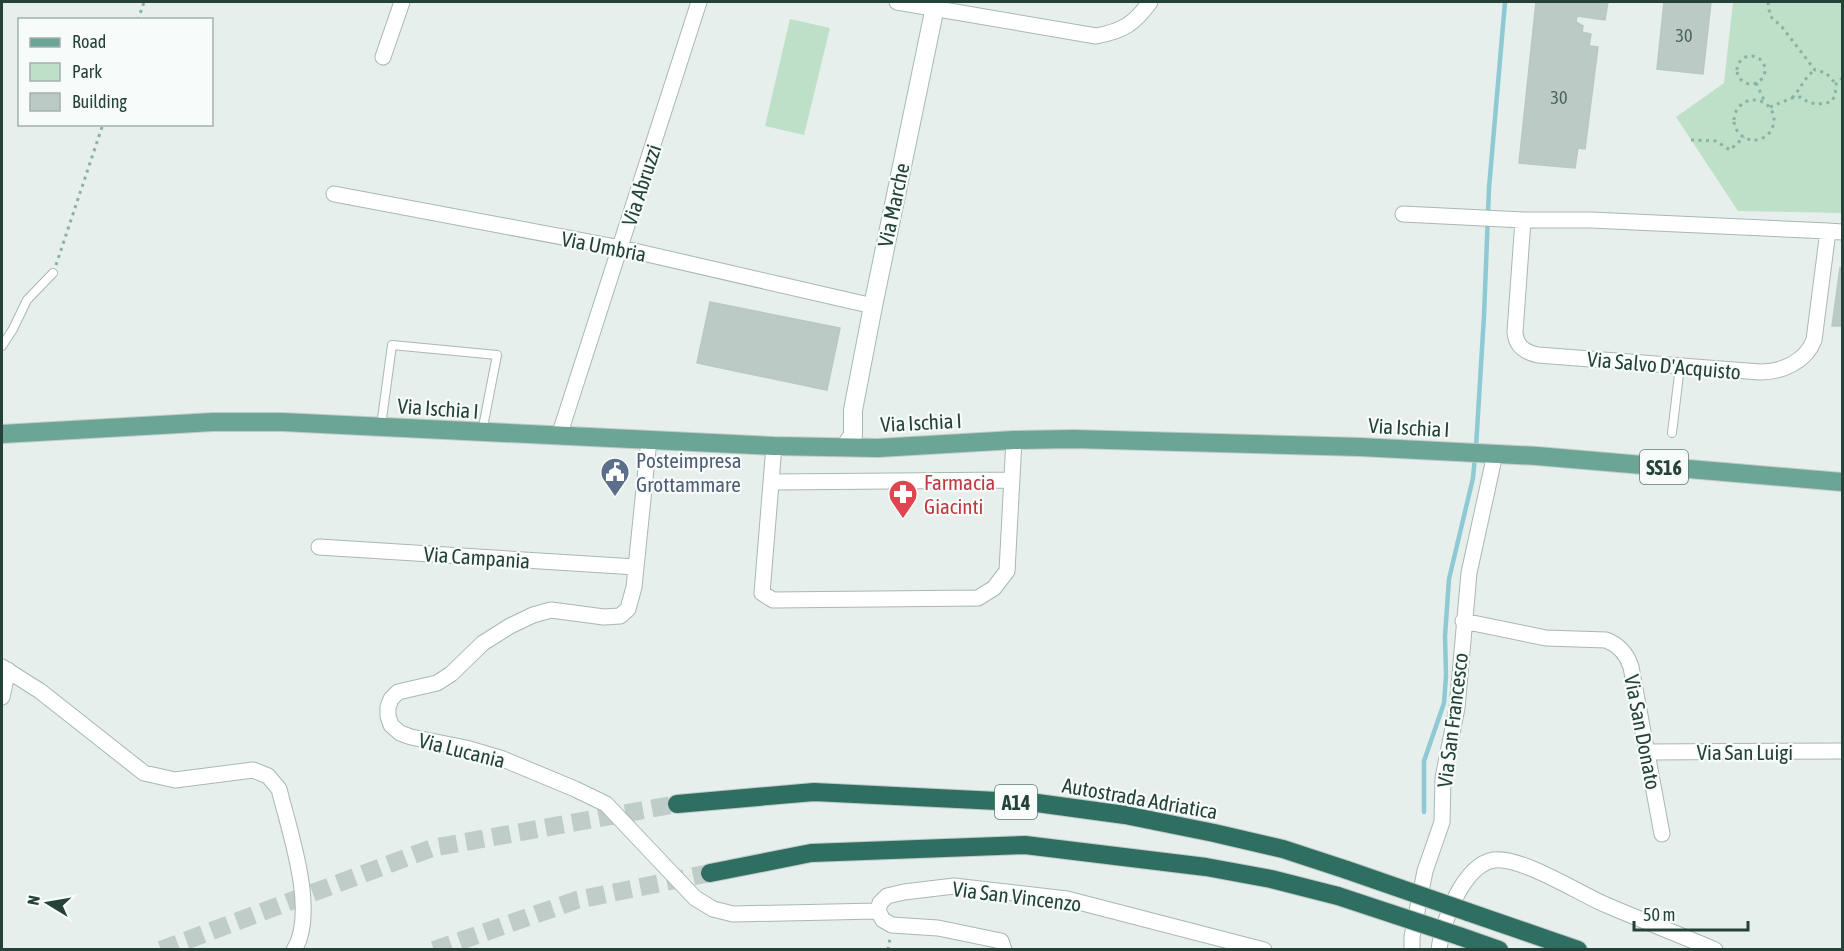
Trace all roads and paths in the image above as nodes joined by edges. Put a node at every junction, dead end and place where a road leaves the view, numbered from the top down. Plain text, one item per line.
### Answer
1 (144, 2) edge
2 (402, 2) edge
3 (699, 2) edge
4 (897, 2) edge
5 (1150, 2) edge
6 (1768, 2) edge
7 (936, 5) edge
8 (139, 18) edge
9 (383, 57) dead end
10 (1815, 70) junction
11 (1842, 78) edge
12 (1756, 83) junction
13 (1836, 84) junction
14 (1792, 98) junction
15 (1765, 102) junction
16 (1770, 107) junction
17 (102, 126) edge
18 (1744, 137) junction
19 (1691, 140) dead end
20 (334, 194) dead end
21 (1403, 214) dead end
22 (1523, 220) junction
23 (1835, 231) edge
24 (621, 248) junction
25 (53, 273) joint
26 (873, 306) junction
27 (2, 346) edge
28 (1680, 366) junction
29 (381, 426) junction
30 (482, 433) junction
31 (1672, 433) dead end
32 (2, 434) edge
33 (559, 436) junction
34 (649, 440) junction
35 (1014, 440) junction
36 (774, 446) junction
37 (845, 447) junction
38 (1490, 453) junction
39 (1012, 480) junction
40 (771, 482) junction
41 (1842, 482) edge
42 (319, 547) dead end
43 (636, 567) junction
44 (1463, 621) junction
45 (5, 668) edge
46 (2, 697) edge
47 (1842, 751) edge
48 (1647, 752) junction
49 (677, 804) tunnel mouth
50 (1662, 834) dead end
51 (710, 873) tunnel mouth
52 (878, 911) junction
53 (294, 950) edge
54 (1004, 950) edge
55 (1264, 950) edge
56 (1412, 950) edge
57 (1439, 950) edge
58 (1499, 950) edge
59 (1578, 950) edge
60 (1715, 950) edge

1 - 8 path
2 - 9 street
3 - 24 street, Via Abruzzi
4 - 7 street
5 - 7 street
6 - 10 path
7 - 26 street, Via Marche
10 - 13 path
10 - 14 path
11 - 13 path
12 - 12 path
12 - 15 path
13 - 14 path
14 - 16 path
15 - 16 path
15 - 18 path
16 - 18 path
17 - 25 path
18 - 19 path
20 - 24 street, Via Umbria
21 - 22 street, Via Salvo D'Acquisto
22 - 23 street, Via Salvo D'Acquisto
22 - 28 street, Via Salvo D'Acquisto
23 - 28 street, Via Salvo D'Acquisto
24 - 26 street, Via Umbria
24 - 33 street, Via Abruzzi
25 - 27 lane
26 - 37 street, Via Marche
28 - 31 lane
29 - 30 main road, Via Ischia I / SS16
29 - 30 lane
29 - 32 main road, Via Ischia I / SS16
30 - 33 main road, Via Ischia I / SS16
33 - 34 main road, Via Ischia I / SS16
34 - 36 main road, Via Ischia I / SS16
34 - 43 street, Via Lucania
35 - 37 main road, Via Ischia I / SS16
35 - 38 main road, Via Ischia I / SS16
35 - 39 street
36 - 37 main road, Via Ischia I / SS16
36 - 40 street
38 - 41 main road, Via Ischia I / SS16
38 - 44 street, Via San Francesco
39 - 40 street
39 - 40 street
42 - 43 street, Via Campania
43 - 52 street, Via Lucania
44 - 48 street, Via San Donato
44 - 56 street, Via San Francesco
45 - 46 street
45 - 53 street
47 - 48 street, Via San Luigi
48 - 50 street, Via San Donato
49 - 59 highway, Autostrada Adriatica / A14, bridge
51 - 58 highway, A14, bridge
52 - 54 street, Via San Vincenzo
52 - 55 street, Via San Vincenzo
57 - 60 street

